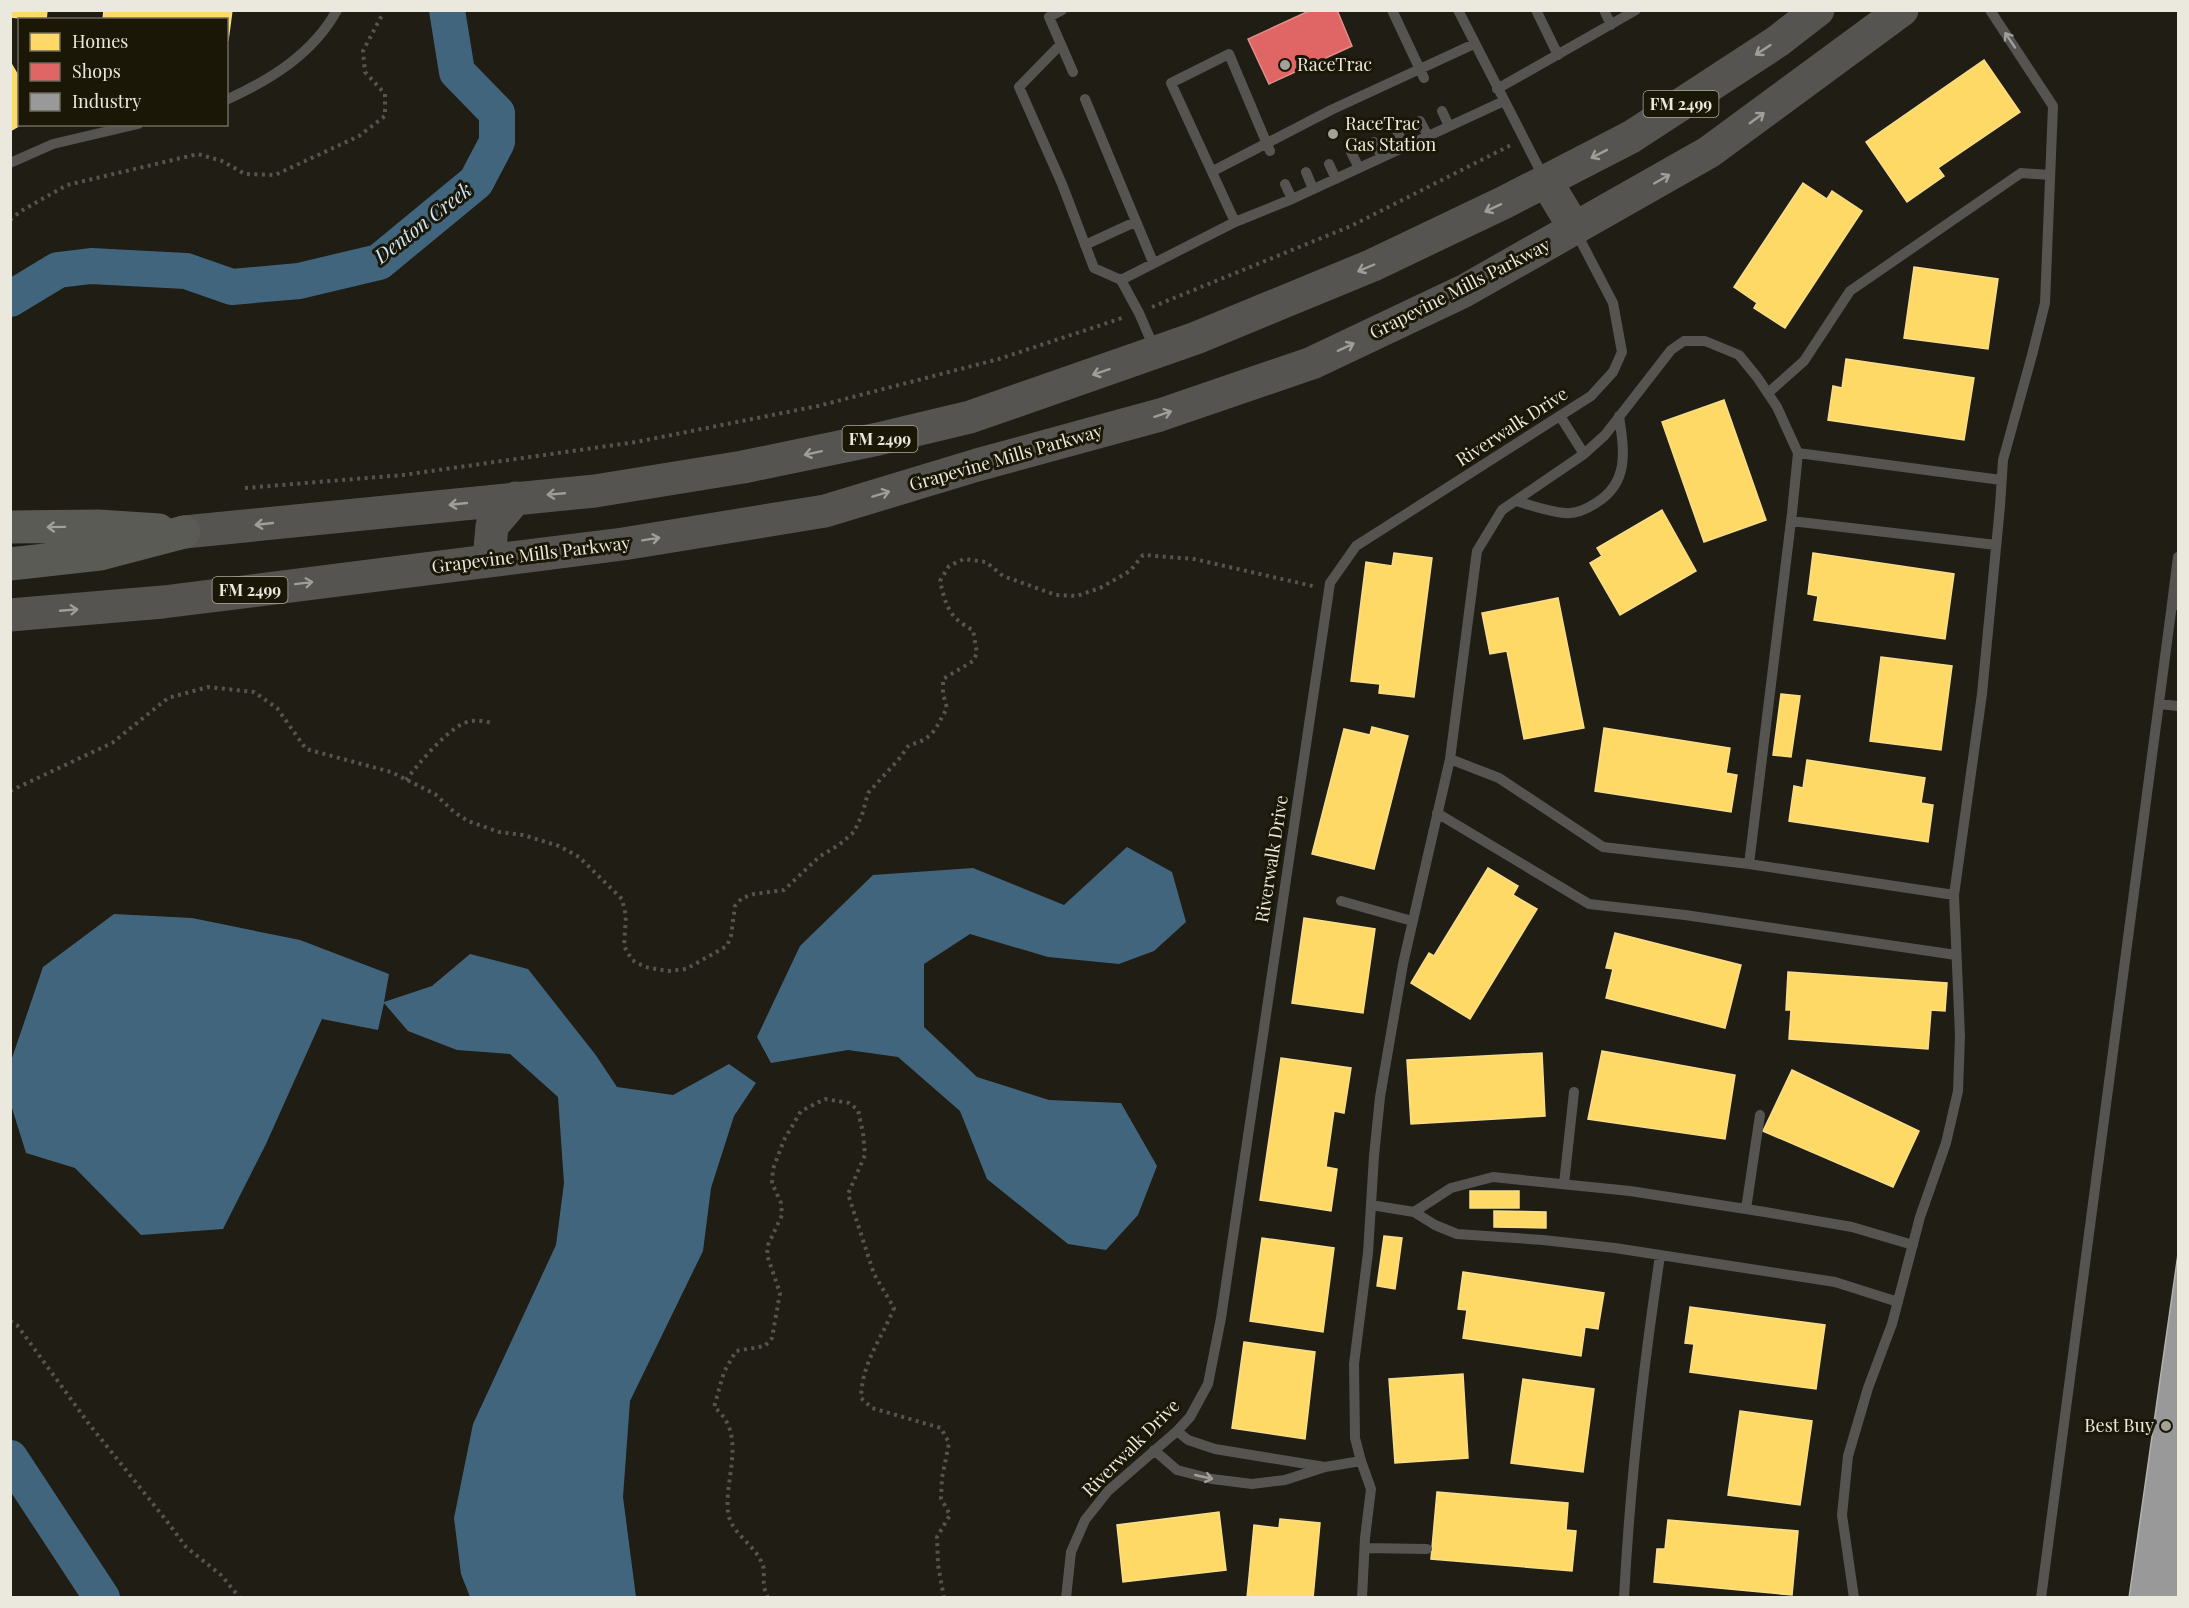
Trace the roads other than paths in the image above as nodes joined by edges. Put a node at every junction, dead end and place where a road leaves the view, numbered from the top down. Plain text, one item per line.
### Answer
1 (337, 10) edge
2 (1062, 10) edge
3 (1392, 10) edge
4 (1458, 10) edge
5 (1536, 10) edge
6 (1604, 10) edge
7 (1636, 10) edge
8 (1818, 10) edge
9 (1902, 10) edge
10 (1990, 10) edge
11 (1611, 25) junction
12 (1061, 44) junction
13 (1474, 44) junction
14 (1558, 55) junction
15 (1073, 72) dead end
16 (1422, 73) junction
17 (1497, 89) junction
18 (228, 99) edge
19 (1085, 99) dead end
20 (1504, 101) junction
21 (1442, 111) dead end
22 (1420, 121) dead end
23 (130, 126) edge
24 (1449, 126) junction
25 (1397, 131) dead end
26 (1428, 136) junction
27 (1374, 142) dead end
28 (1267, 147) junction
29 (1405, 147) junction
30 (1351, 152) dead end
31 (1383, 157) junction
32 (10, 163) edge
33 (1329, 164) dead end
34 (1359, 168) junction
35 (1213, 171) junction
36 (1306, 172) dead end
37 (2050, 175) junction
38 (1336, 179) junction
39 (1546, 181) junction
40 (1285, 184) dead end
41 (1313, 189) junction
42 (1292, 199) junction
43 (1135, 222) junction
44 (1235, 222) junction
45 (1575, 229) junction
46 (1085, 245) junction
47 (1153, 262) junction
48 (1121, 280) junction
49 (1156, 353) junction
50 (1768, 393) junction
51 (1560, 416) junction
52 (1619, 416) junction
53 (1798, 453) junction
54 (1584, 454) junction
55 (2001, 480) junction
56 (516, 498) junction
57 (1515, 501) junction
58 (1791, 521) junction
59 (12, 527) edge
60 (184, 532) junction
61 (1996, 545) junction
62 (2178, 557) edge
63 (489, 561) junction
64 (10, 564) edge
65 (2178, 569) edge
66 (2175, 605) edge
67 (10, 615) edge
68 (2159, 704) junction
69 (2178, 706) edge
70 (1450, 759) junction
71 (1437, 813) junction
72 (1749, 864) junction
73 (1953, 895) junction
74 (1341, 901) dead end
75 (1412, 921) junction
76 (1956, 955) junction
77 (1574, 1092) dead end
78 (1760, 1115) dead end
79 (1564, 1184) junction
80 (1371, 1205) junction
81 (1746, 1209) junction
82 (1414, 1212) junction
83 (1913, 1245) junction
84 (1660, 1256) junction
85 (1898, 1302) junction
86 (1177, 1431) junction
87 (1154, 1450) junction
88 (1361, 1461) junction
89 (1325, 1467) junction
90 (1365, 1548) junction
91 (1427, 1550) dead end
92 (1066, 1596) edge
93 (1365, 1597) edge
94 (1624, 1598) edge
95 (1854, 1598) edge
96 (2042, 1598) edge

1 - 18 lane
2 - 12 lane
3 - 16 lane
4 - 13 lane
5 - 14 lane
6 - 11 lane
7 - 11 lane
8 -> 39 main road, FM 2499
45 -> 9 main road, Grapevine Mills Parkway / FM 2499
37 -> 10 lane
11 - 14 lane
12 - 15 lane
12 - 46 lane
13 - 16 lane
13 - 17 lane
14 - 17 lane
16 - 28 lane
17 - 20 lane
19 - 43 lane
20 - 24 lane
20 - 39 lane
21 - 24 lane
22 - 26 lane
23 - 32 lane
24 - 26 lane
25 - 29 lane
26 - 29 lane
27 - 31 lane
28 - 35 lane
28 - 35 lane
29 - 31 lane
30 - 34 lane
31 - 34 lane
33 - 38 lane
34 - 38 lane
35 - 44 lane
36 - 41 lane
37 - 50 lane
37 - 55 lane
38 - 41 lane
39 - 45 main road
39 -> 49 main road, FM 2499
40 - 42 lane
41 - 42 lane
42 - 44 lane
43 - 46 lane
43 - 47 lane
44 - 47 lane
45 - 51 lane, Riverwalk Drive
63 -> 45 main road, Grapevine Mills Parkway / FM 2499
46 - 48 lane
47 - 48 lane
48 - 49 lane
49 -> 56 main road, FM 2499
50 - 52 lane
50 - 53 lane
51 - 54 lane
51 - 86 lane, Riverwalk Drive
52 - 54 lane
52 - 57 lane
53 - 55 lane
53 - 58 lane
54 - 57 lane
55 - 61 lane
56 -> 60 main road, FM 2499
56 - 63 main road
57 - 70 lane
58 - 61 lane
58 - 72 lane
60 -> 59 highway
60 - 64 highway, FM 2499
61 - 73 lane
62 - 65 lane
67 -> 63 main road, Grapevine Mills Parkway / FM 2499
65 - 66 lane
66 - 68 lane
68 - 69 lane
68 - 96 lane
70 - 71 lane
70 - 72 lane
71 - 75 lane
71 - 76 lane
72 - 73 lane
73 - 76 lane
74 - 75 lane
75 - 80 lane
76 - 83 lane
77 - 79 lane
78 - 81 lane
79 - 81 lane
79 - 82 lane
80 - 82 lane
80 - 88 lane
81 - 83 lane
82 - 84 lane
83 - 85 lane
84 - 85 lane
84 - 94 lane
85 - 95 lane
86 - 87 lane, Riverwalk Drive
86 - 89 lane
87 -> 89 lane
87 - 92 lane, Riverwalk Drive
88 - 89 lane
88 - 90 lane
90 - 91 lane
90 - 93 lane

